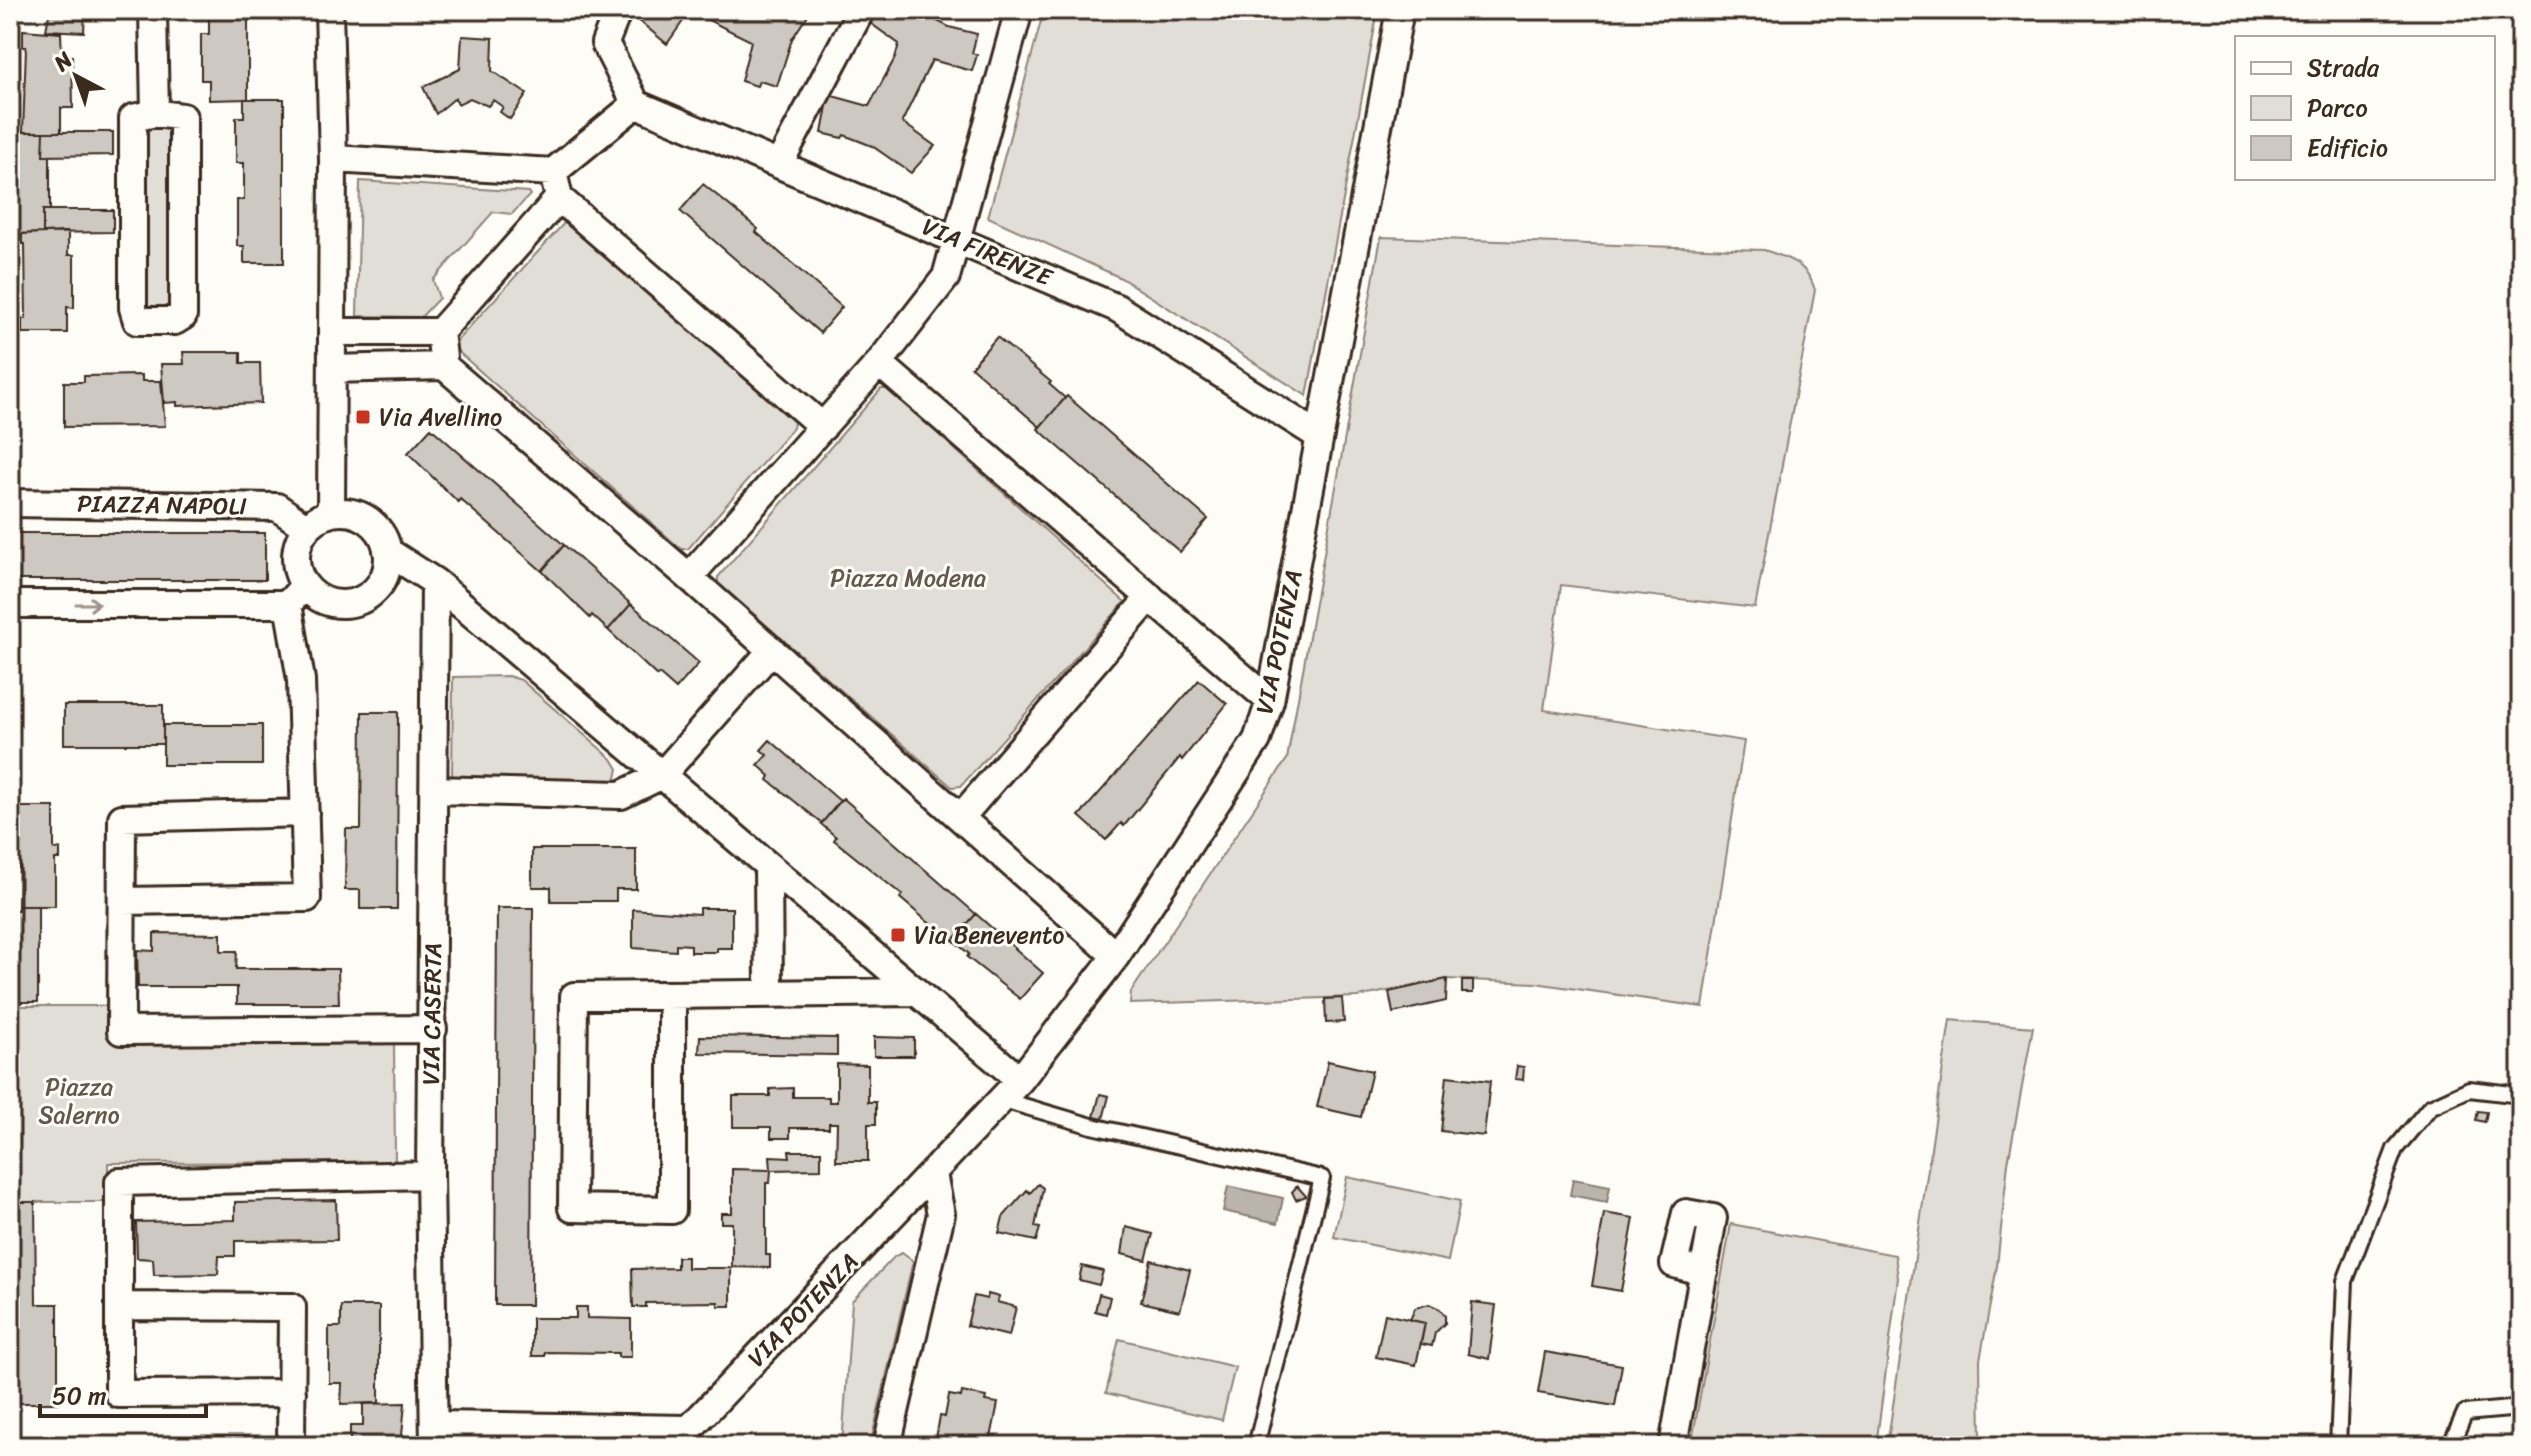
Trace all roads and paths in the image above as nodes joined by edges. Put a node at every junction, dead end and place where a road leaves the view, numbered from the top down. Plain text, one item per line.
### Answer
1 (153, 10) edge
2 (329, 10) edge
3 (618, 10) edge
4 (861, 10) edge
5 (1019, 10) edge
6 (1400, 10) edge
7 (636, 104) junction
8 (155, 113) junction
9 (333, 159) junction
10 (779, 164) junction
11 (556, 185) junction
12 (957, 239) junction
13 (332, 332) junction
14 (440, 332) junction
15 (879, 363) junction
16 (444, 366) junction
17 (332, 369) junction
18 (823, 427) junction
19 (1319, 436) junction
20 (10, 503) edge
21 (331, 513) junction
22 (307, 528) junction
23 (387, 551) junction
24 (689, 577) junction
25 (435, 582) junction
26 (296, 595) junction
27 (1150, 597) junction
28 (10, 604) edge
29 (772, 650) junction
30 (1270, 701) junction
31 (662, 775) junction
32 (435, 790) junction
33 (305, 813) junction
34 (961, 817) junction
35 (768, 866) junction
36 (123, 901) junction
37 (1116, 956) junction
38 (916, 992) junction
39 (769, 994) junction
40 (672, 995) junction
41 (433, 1029) junction
42 (1012, 1090) junction
43 (2521, 1095) edge
44 (933, 1174) junction
45 (430, 1175) junction
46 (1704, 1272) dead end
47 (119, 1306) junction
48 (292, 1393) junction
49 (2521, 1408) edge
50 (434, 1436) edge
51 (681, 1438) edge
52 (291, 1446) edge
53 (887, 1446) edge
54 (1256, 1446) edge
55 (1673, 1446) edge
56 (2338, 1446) edge
57 (2450, 1446) edge

1 - 8 street
2 - 9 street
3 - 7 street
4 - 10 street
5 - 12 street
6 - 19 street, VIA POTENZA
7 - 10 street, VIA FIRENZE
7 - 11 street
8 - 8 street
9 - 11 street
9 - 13 street
10 - 12 street, VIA FIRENZE
11 - 14 street
11 - 18 street
12 - 15 street
12 - 19 street, VIA FIRENZE
13 - 14 street
13 - 17 street
14 - 16 street
15 - 18 street
15 - 27 street
16 - 17 street
16 - 24 street
17 - 21 street
18 - 24 street
19 - 30 street, VIA POTENZA
20 - 22 street, PIAZZA NAPOLI
21 - 22 street
21 - 23 street
22 - 26 street
23 - 25 street
23 - 26 street
24 - 29 street
25 - 31 street
25 - 32 street, VIA CASERTA
28 -> 26 street
26 - 33 street
27 - 30 street
27 - 34 street
29 - 31 street
29 - 34 street
30 - 37 street, VIA POTENZA
31 - 32 street
31 - 35 street
32 - 41 street, VIA CASERTA
33 - 36 street
33 - 36 street
34 - 37 street
35 - 38 street
35 - 39 street
36 - 41 street
37 - 42 street, VIA POTENZA
38 - 39 street
38 - 42 street
39 - 40 street
40 - 40 street
41 - 45 street, VIA CASERTA
42 - 44 street, VIA POTENZA
42 - 54 lane
43 - 56 lane
44 - 51 street, VIA POTENZA
44 - 53 street
45 - 47 street
45 - 50 street, VIA CASERTA
46 - 55 street
47 - 48 street
47 - 48 street
48 - 52 street
49 - 57 lane
50 - 51 street

